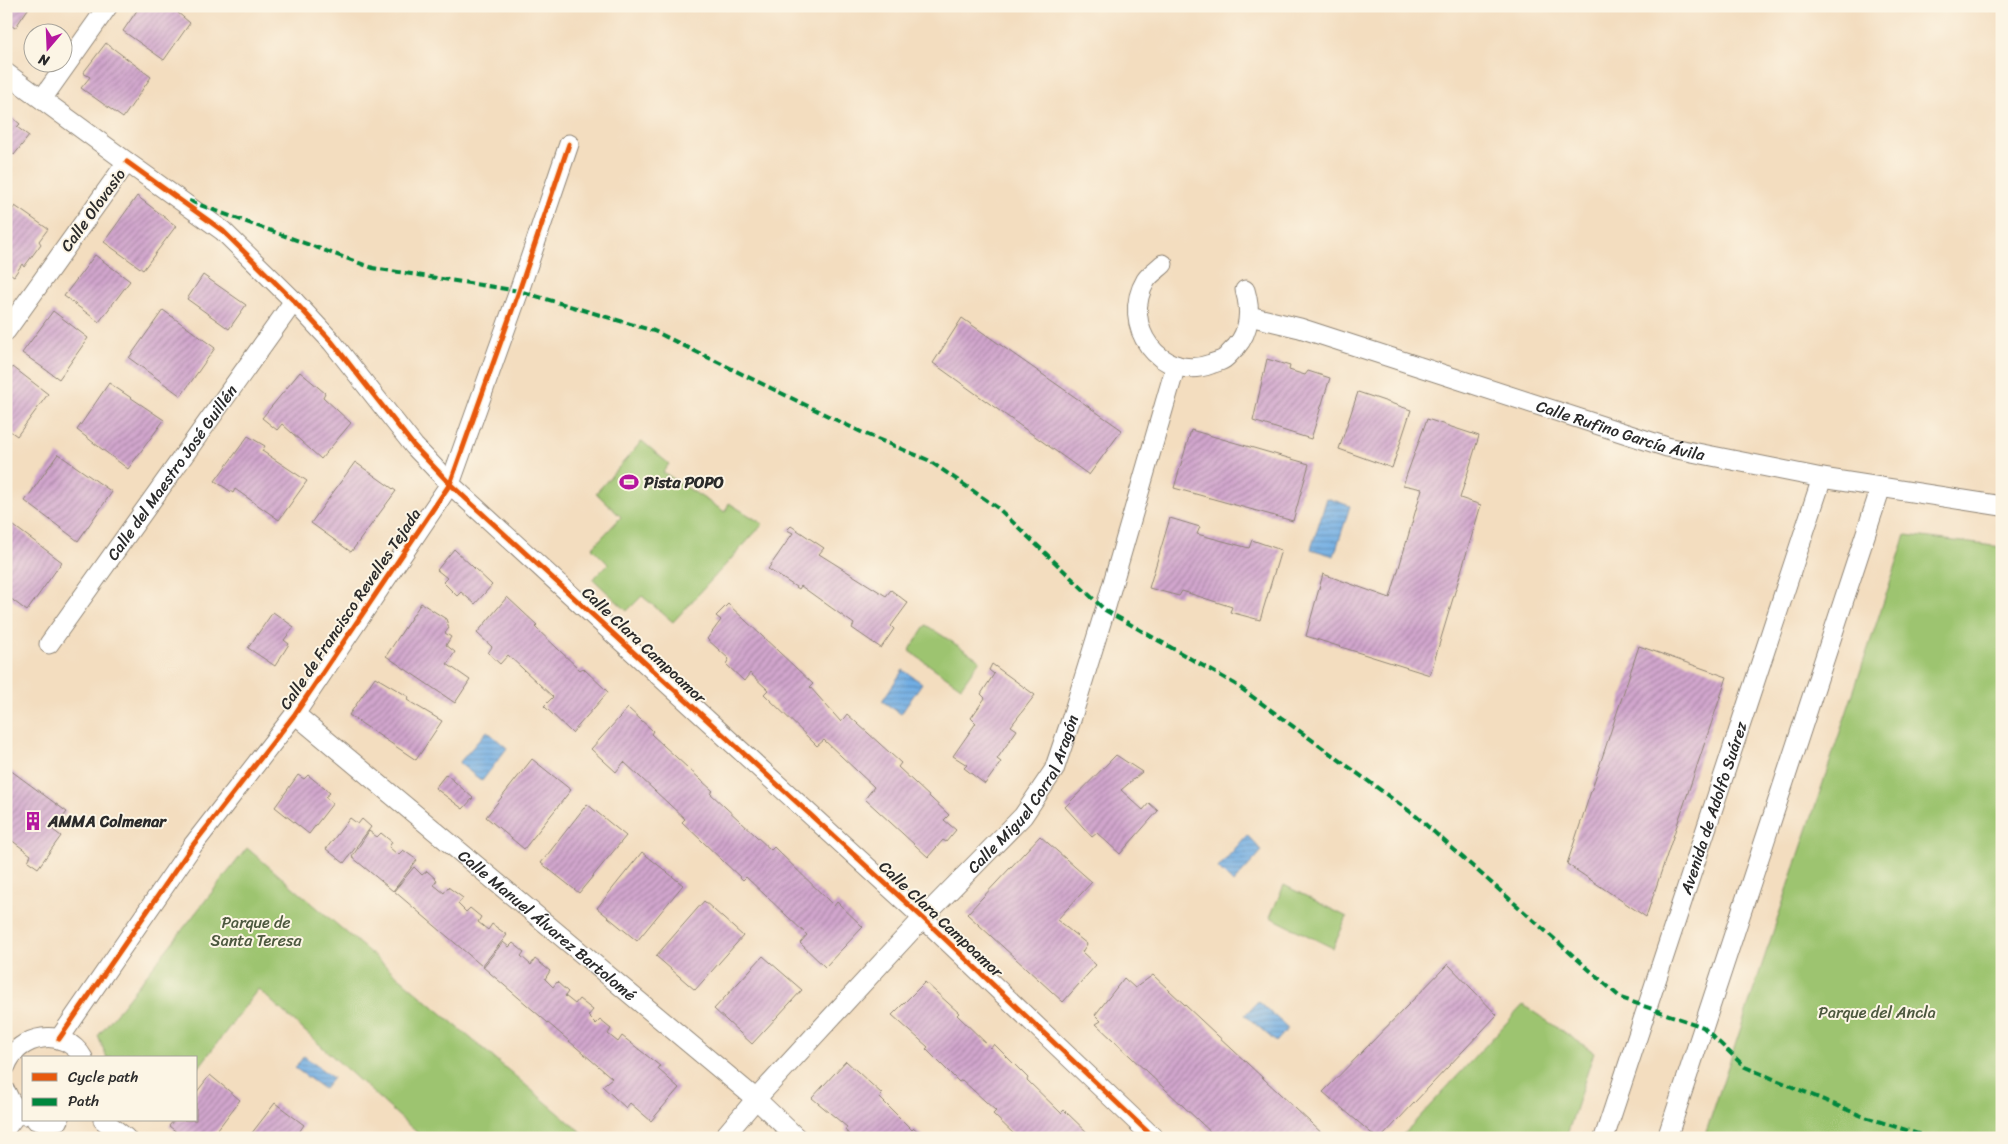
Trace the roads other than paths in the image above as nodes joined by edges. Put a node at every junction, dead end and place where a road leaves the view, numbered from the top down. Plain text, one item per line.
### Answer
1 (108, 6) edge
2 (6, 73) edge
3 (42, 99) junction
4 (569, 144) dead end
5 (127, 162) junction
6 (1163, 264) dead end
7 (1245, 290) dead end
8 (294, 301) junction
9 (1249, 316) junction
10 (6, 331) edge
11 (1176, 366) junction
12 (1822, 478) junction
13 (450, 484) junction
14 (1881, 487) junction
15 (2002, 506) edge
16 (49, 644) dead end
17 (295, 714) junction
18 (924, 918) junction
19 (59, 1039) junction
20 (9, 1055) edge
21 (80, 1056) edge
22 (6, 1092) edge
23 (756, 1099) junction
24 (21, 1113) edge
25 (106, 1122) edge
26 (6, 1128) edge
27 (126, 1138) edge
28 (724, 1138) edge
29 (797, 1138) edge
30 (1154, 1138) edge
31 (1604, 1138) edge
32 (1667, 1138) edge

1 - 3 street
2 - 3 street, Calle Olovasio
3 - 5 street, Calle Olovasio
4 - 13 street, Calle de Francisco Revelles Tejada
5 - 8 street, Calle Clara Campoamor
5 - 10 street, Calle Olovasio
6 - 11 street
7 - 9 street
8 - 13 street, Calle Clara Campoamor
8 - 16 street, Calle del Maestro José Guillén
9 - 11 street
9 - 12 street, Calle Rufino García Ávila
11 - 18 street, Calle Miguel Corral Aragón
12 - 14 street, Calle Rufino García Ávila
12 - 31 street, Avenida de Adolfo Suárez
13 - 17 street, Calle de Francisco Revelles Tejada
13 - 18 street, Calle Clara Campoamor
14 - 15 street, Calle Rufino García Ávila
14 - 32 street
17 - 19 street, Calle de Francisco Revelles Tejada
17 - 23 street, Calle Manuel Álvarez Bartolomé
18 - 23 street, Calle Miguel Corral Aragón
18 - 30 street, Calle Clara Campoamor
19 - 20 street
19 - 21 street
22 - 24 street
23 - 28 street, Calle Miguel Corral Aragón
23 - 29 street, Calle Manuel Álvarez Bartolomé
24 - 26 street
25 - 27 street

